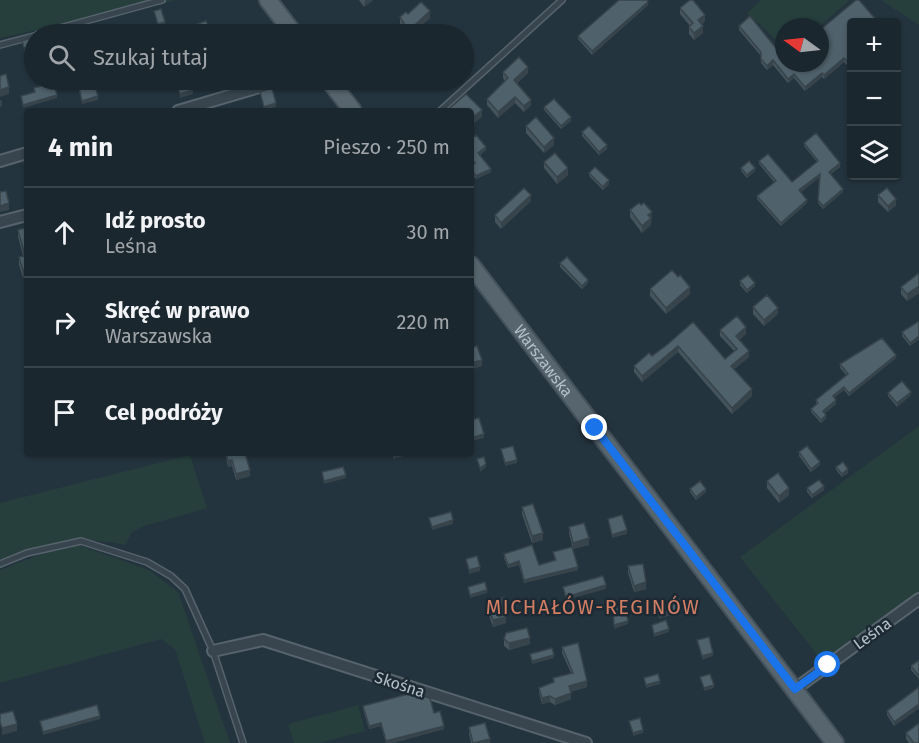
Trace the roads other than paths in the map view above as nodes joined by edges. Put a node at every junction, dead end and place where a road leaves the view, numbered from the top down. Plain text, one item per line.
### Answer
1 (162, 0) edge
2 (268, 0) edge
3 (562, 0) edge
4 (76, 24) edge
5 (286, 24) edge
6 (24, 38) edge
7 (0, 45) edge
8 (474, 80) edge
9 (249, 90) edge
10 (336, 90) edge
11 (463, 90) edge
12 (188, 108) edge
13 (350, 108) edge
14 (443, 108) edge
15 (24, 154) edge
16 (0, 160) edge
17 (24, 216) edge
18 (0, 222) edge
19 (474, 269) edge
20 (0, 564) edge
21 (919, 599) edge
22 (213, 651) junction
23 (795, 689) junction
24 (243, 743) edge
25 (586, 743) edge
26 (835, 743) edge

1 - 4 lane
2 - 5 main road
3 - 8 lane
6 - 7 lane
9 - 12 street
10 - 13 main road
11 - 14 lane
15 - 16 street
17 - 18 street
19 - 23 main road, Warszawska
20 - 22 lane
21 - 23 street, Leśna
22 - 24 lane
22 - 25 street, Skośna
23 - 26 main road, Warszawska

